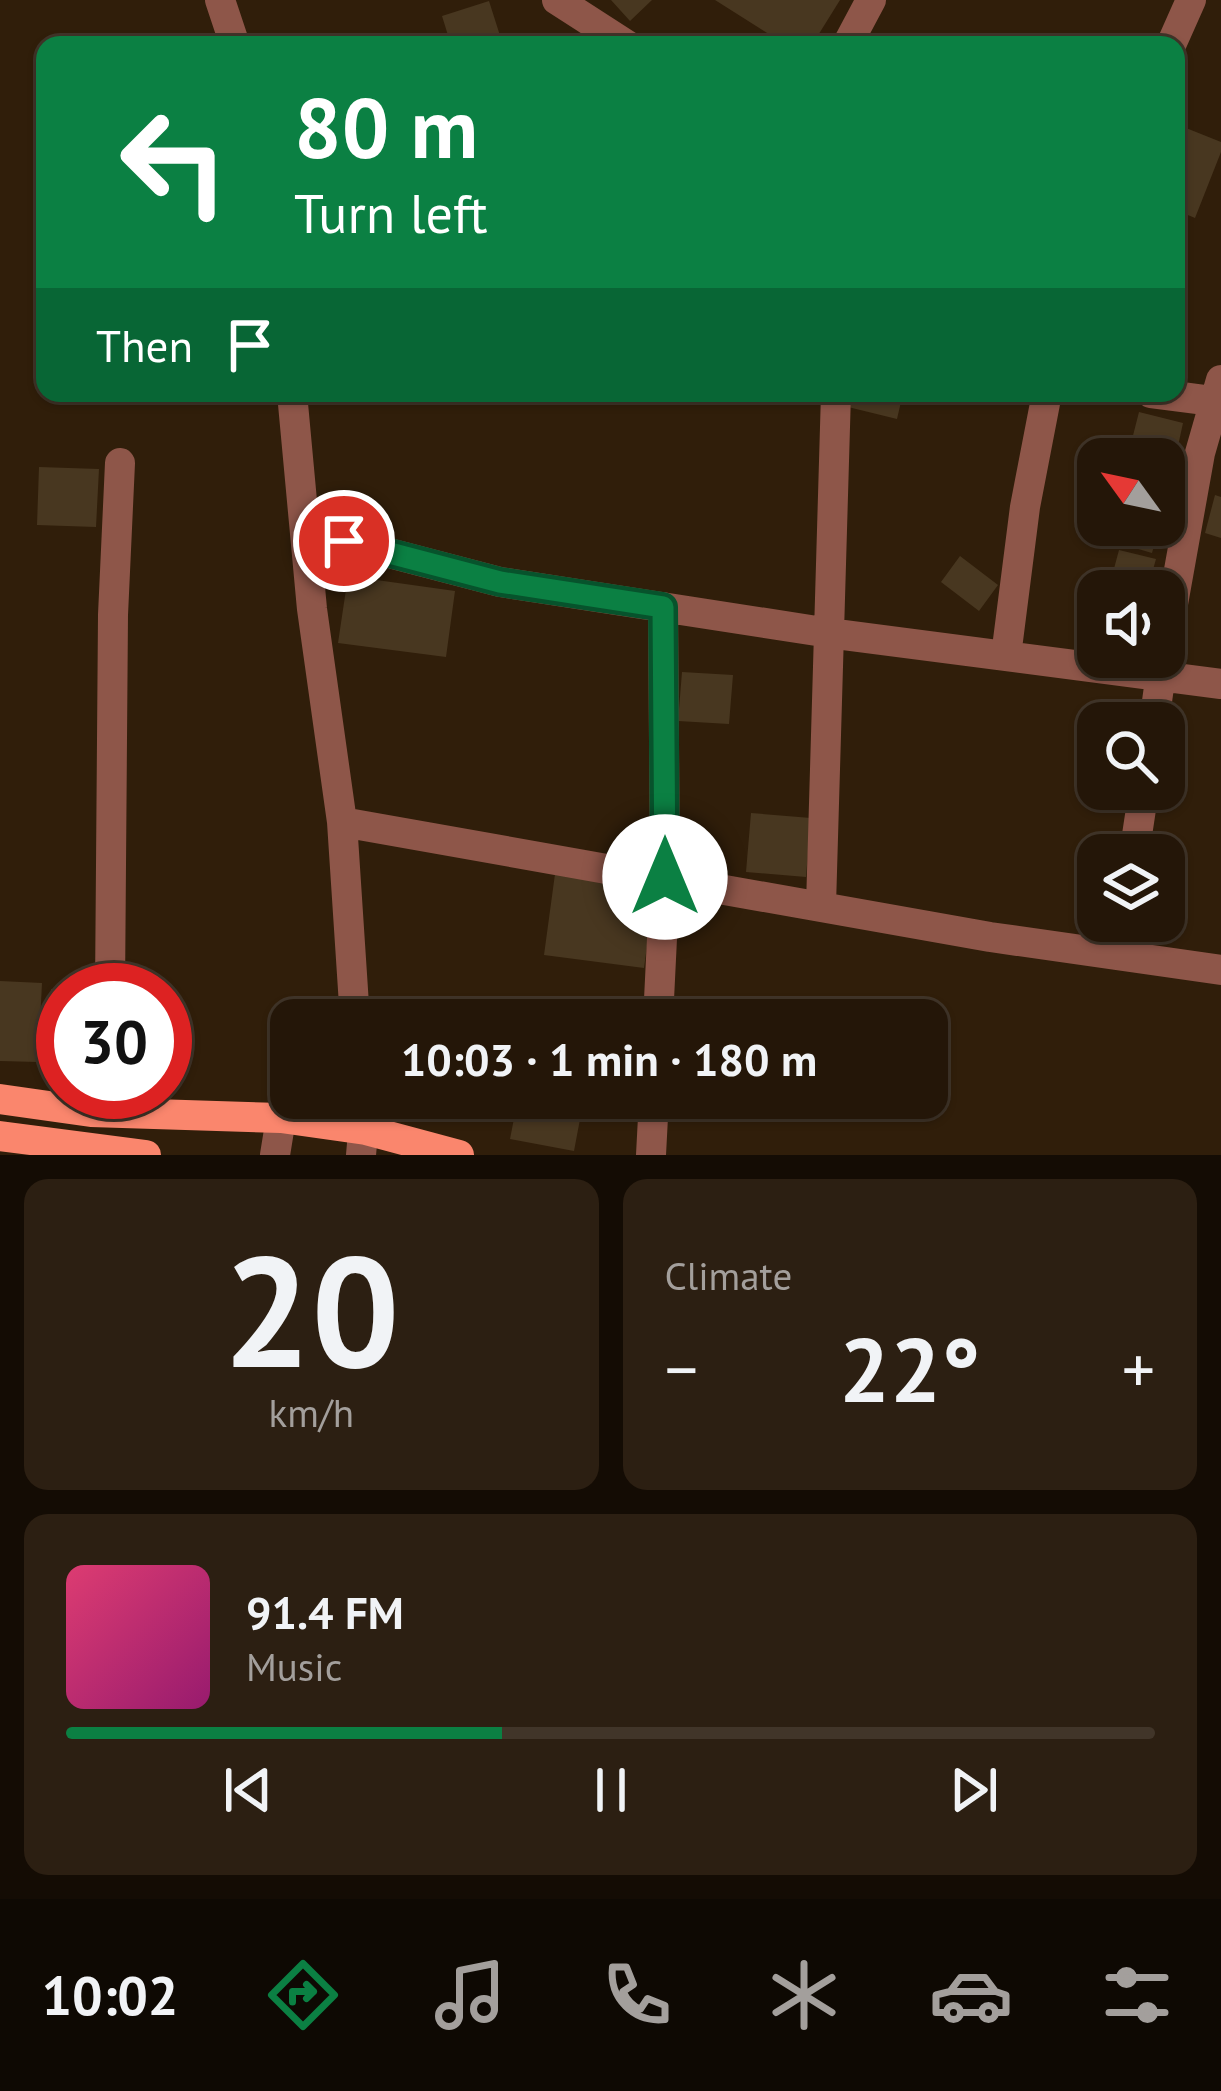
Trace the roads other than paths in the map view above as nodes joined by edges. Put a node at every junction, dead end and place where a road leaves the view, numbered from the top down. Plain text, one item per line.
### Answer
1 (220, 0) edge
2 (557, 0) edge
3 (871, 0) edge
4 (1191, 0) edge
5 (232, 36) edge
6 (614, 36) edge
7 (852, 36) edge
8 (1176, 36) edge
9 (1185, 394) edge
10 (1219, 394) edge
11 (293, 402) edge
12 (836, 402) edge
13 (1045, 402) edge
14 (120, 464) dead end
15 (305, 531) junction
16 (1179, 570) edge
17 (663, 607) junction
18 (831, 633) junction
19 (1006, 656) junction
20 (1077, 659) edge
21 (1185, 670) edge
22 (1221, 684) edge
23 (342, 822) junction
24 (665, 877) junction
25 (821, 906) junction
26 (1120, 942) edge
27 (1118, 955) junction
28 (110, 963) edge
29 (1221, 970) edge
30 (355, 999) edge
31 (659, 999) edge
32 (0, 1099) edge
33 (36, 1100) edge
34 (192, 1109) edge
35 (270, 1117) edge
36 (281, 1119) edge
37 (284, 1119) edge
38 (653, 1119) edge
39 (0, 1136) edge
40 (363, 1142) edge
41 (146, 1155) edge
42 (275, 1155) edge
43 (459, 1155) edge
44 (651, 1155) edge

1 - 5 street
2 - 6 street
3 - 7 street
4 - 8 street
9 - 10 street
10 - 16 street
11 - 15 street
12 - 18 street
13 - 19 street
14 - 28 street
15 - 17 street
15 - 23 street
17 - 18 street
17 - 24 street
18 - 19 street
18 - 25 street
19 - 20 street
21 - 22 street
23 - 24 street
23 - 30 street
24 - 25 street
24 - 31 street
25 - 27 street
26 - 27 street
27 - 29 street
32 - 33 main road
34 - 35 main road
36 - 42 street
37 - 40 main road
38 - 44 street
39 - 41 main road
40 - 43 main road

